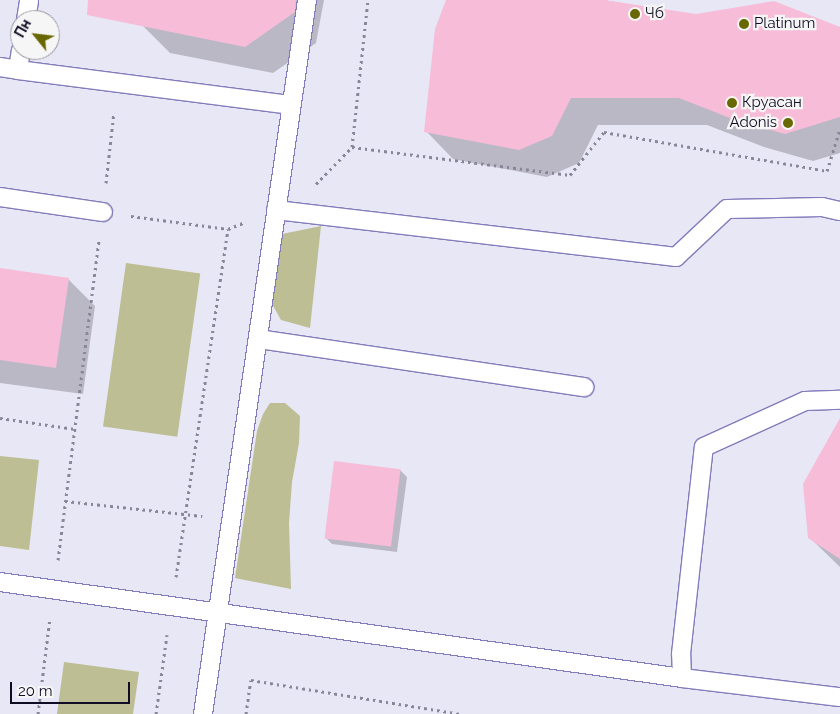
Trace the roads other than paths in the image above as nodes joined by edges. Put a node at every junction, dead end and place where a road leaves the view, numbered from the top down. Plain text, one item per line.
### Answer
1 (307, 0) edge
2 (20, 60) edge
3 (0, 68) edge
4 (18, 70) junction
5 (290, 105) junction
6 (0, 197) edge
7 (276, 210) junction
8 (840, 211) edge
9 (103, 212) road end
10 (258, 339) junction
11 (584, 388) dead end
12 (840, 400) edge
13 (0, 582) edge
14 (218, 613) junction
15 (682, 678) junction
16 (840, 697) edge
17 (203, 714) edge

1 - 5 lane
2 - 4 lane
3 - 4 lane
4 - 5 lane
5 - 7 lane
6 - 9 lane
7 - 8 lane
7 - 10 lane
10 - 11 lane
10 - 14 lane
12 - 15 lane
13 - 14 lane
14 - 15 lane
14 - 17 lane
15 - 16 lane

